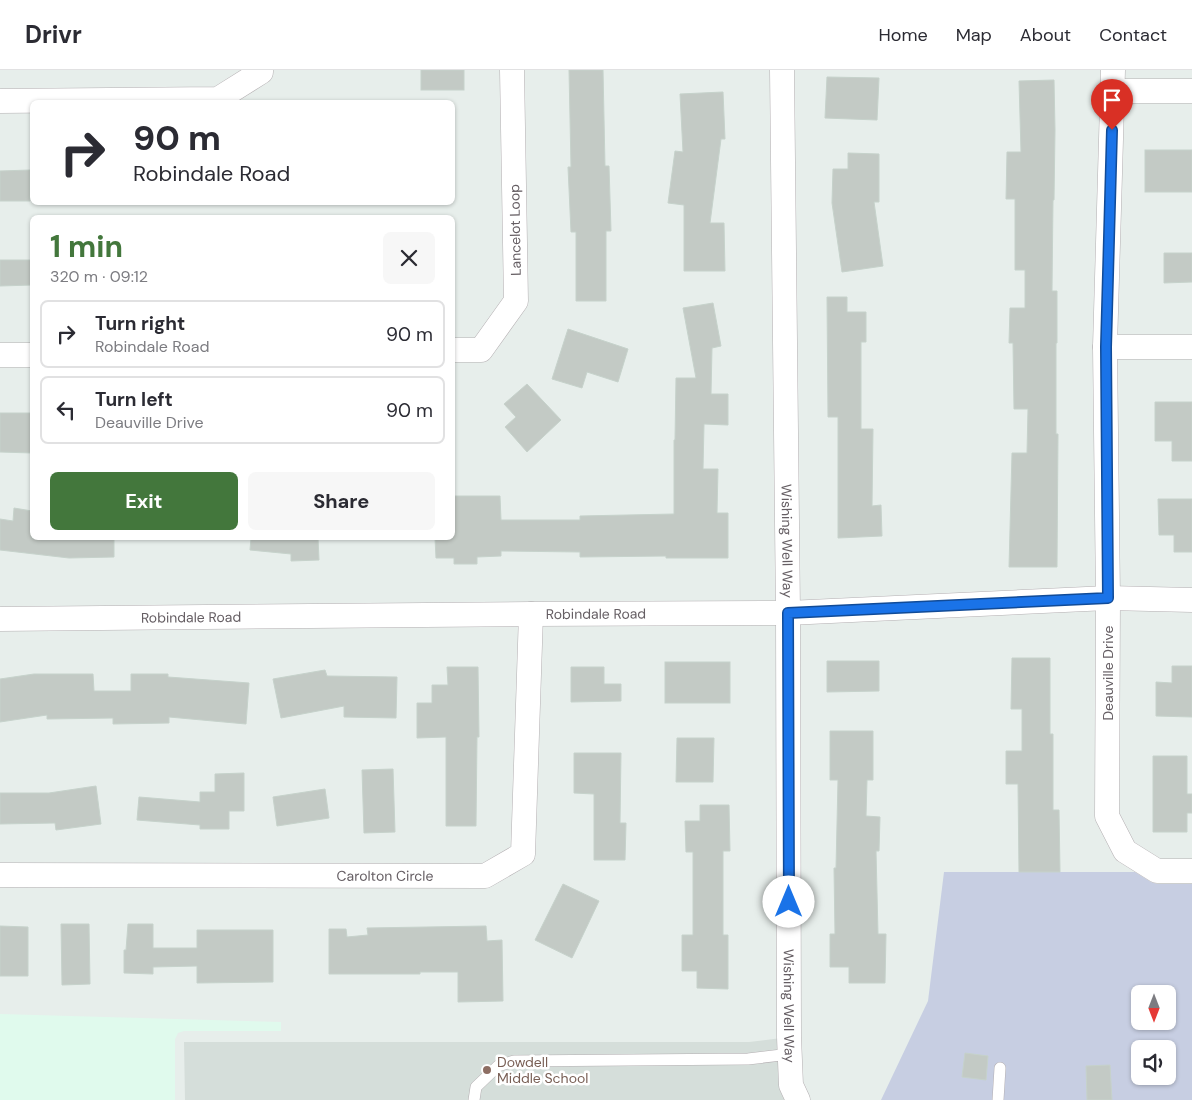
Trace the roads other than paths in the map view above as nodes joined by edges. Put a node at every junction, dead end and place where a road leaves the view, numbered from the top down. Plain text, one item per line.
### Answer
1 (261, 70) edge
2 (512, 70) edge
3 (782, 70) edge
4 (1113, 80) edge
5 (1192, 91) edge
6 (109, 100) edge
7 (0, 101) edge
8 (30, 101) edge
9 (1106, 347) junction
10 (1192, 347) edge
11 (455, 350) edge
12 (0, 355) edge
13 (30, 355) edge
14 (1108, 598) junction
15 (1192, 600) edge
16 (788, 613) junction
17 (531, 614) junction
18 (0, 619) edge
19 (1192, 871) edge
20 (0, 875) edge
21 (790, 1054) junction
22 (1000, 1068) dead end
23 (474, 1100) edge
24 (798, 1100) edge
25 (998, 1100) edge

1 - 6 street
2 - 11 street, Lancelot Loop
3 - 16 street, Wishing Well Way
4 - 5 street
4 - 9 street, Deauville Drive
7 - 8 street
9 - 10 street
9 - 14 street, Deauville Drive
12 - 13 street
14 - 15 street, Robindale Road
14 - 16 street, Robindale Road
14 - 19 street, Deauville Drive
16 - 17 street, Robindale Road
16 - 21 street, Wishing Well Way
17 - 18 street, Robindale Road
17 - 20 street, Carolton Circle
21 - 23 lane
21 - 24 street, Wishing Well Way
22 - 25 lane

